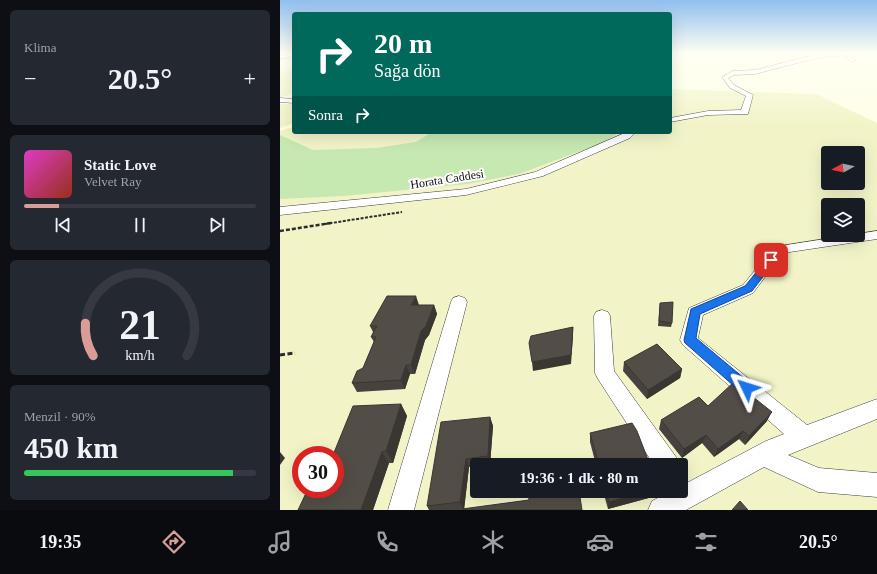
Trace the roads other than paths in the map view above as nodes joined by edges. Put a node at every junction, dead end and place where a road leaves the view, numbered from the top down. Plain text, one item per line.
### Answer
1 (725, 77) edge
2 (280, 100) edge
3 (292, 101) edge
4 (672, 120) edge
5 (630, 134) edge
6 (280, 211) edge
7 (877, 235) edge
8 (460, 302) dead end
9 (602, 316) dead end
10 (877, 409) edge
11 (804, 437) junction
12 (764, 455) junction
13 (663, 458) edge
14 (877, 485) edge
15 (688, 489) edge
16 (675, 498) edge
17 (401, 510) edge
18 (661, 510) edge

1 - 4 street
2 - 3 street
5 - 6 street, Horata Caddesi
7 - 11 street
8 - 17 street
9 - 13 street
10 - 11 street
11 - 12 street
12 - 14 street
12 - 15 street
16 - 18 street

